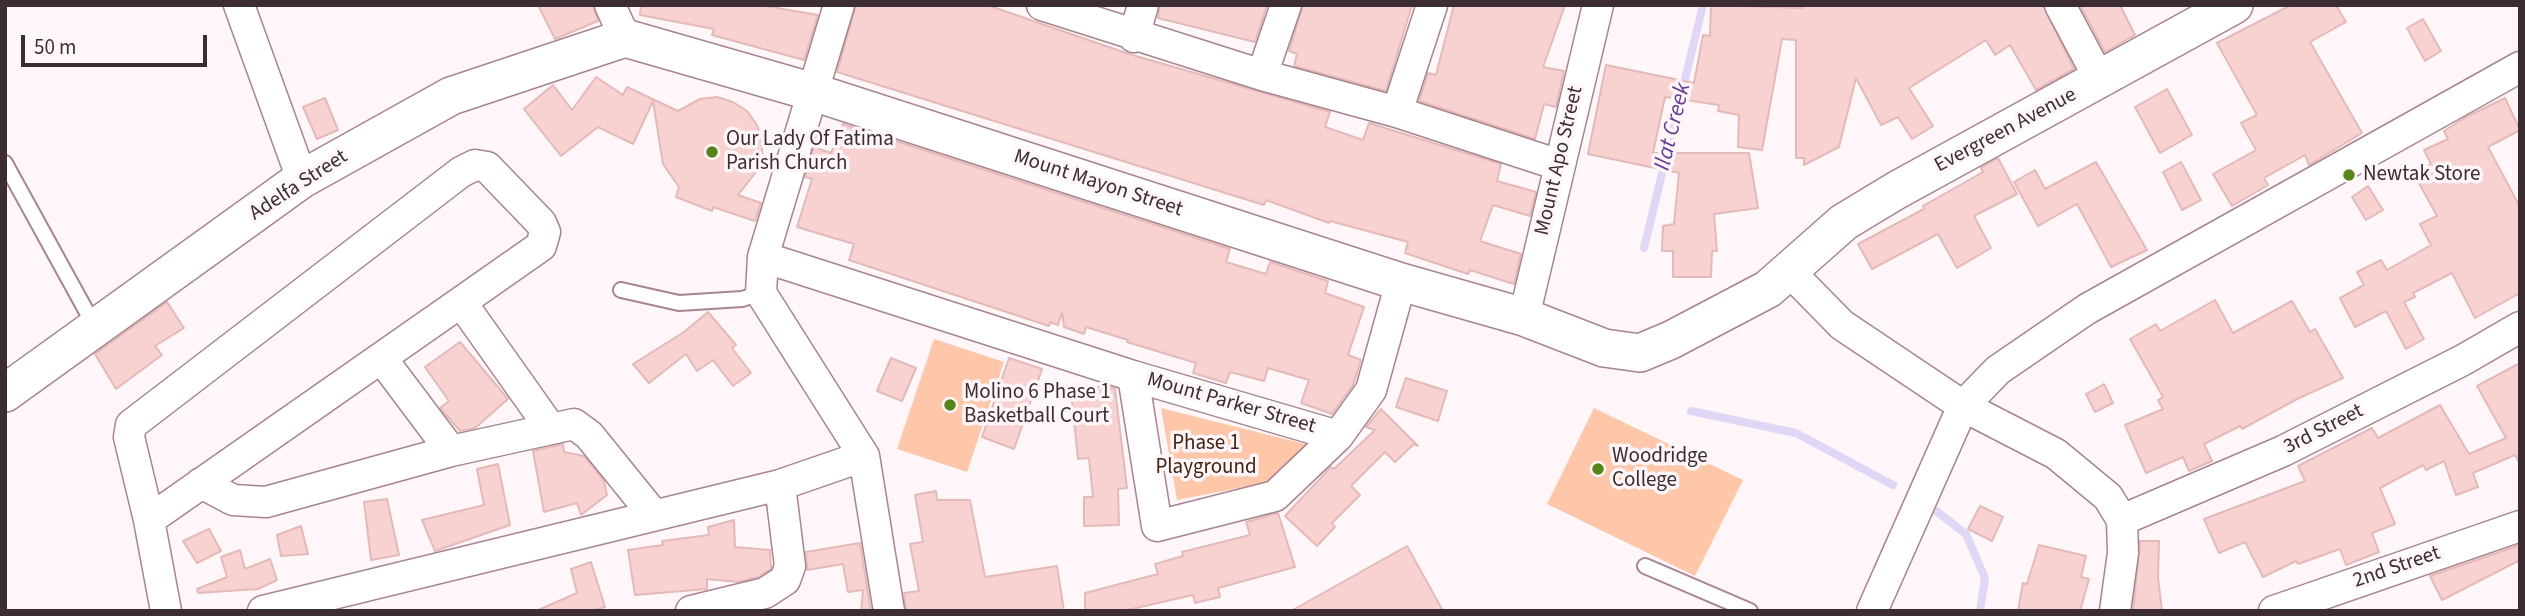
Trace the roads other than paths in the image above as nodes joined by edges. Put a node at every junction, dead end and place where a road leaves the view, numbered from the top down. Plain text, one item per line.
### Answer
1 (239, 5) edge
2 (610, 5) edge
3 (839, 5) edge
4 (1042, 5) edge
5 (1143, 5) edge
6 (1286, 5) edge
7 (1432, 5) edge
8 (1598, 5) edge
9 (2060, 5) edge
10 (2234, 5) edge
11 (1134, 37) junction
12 (625, 38) junction
13 (2520, 67) edge
14 (1262, 75) junction
15 (2100, 80) junction
16 (813, 92) junction
17 (1397, 112) junction
18 (5, 163) edge
19 (1559, 165) junction
20 (302, 178) junction
21 (763, 257) junction
22 (1788, 270) junction
23 (1401, 282) junction
24 (621, 290) dead end
25 (761, 293) junction
26 (461, 302) junction
27 (1524, 317) junction
28 (2520, 327) edge
29 (96, 329) junction
30 (1604, 348) joint
31 (382, 359) junction
32 (1133, 376) junction
33 (5, 393) edge
34 (1963, 405) junction
35 (551, 429) junction
36 (1338, 436) junction
37 (451, 451) junction
38 (864, 456) junction
39 (201, 483) junction
40 (780, 485) junction
41 (653, 514) junction
42 (149, 520) junction
43 (2122, 520) junction
44 (2520, 526) edge
45 (1645, 566) dead end
46 (166, 611) edge
47 (262, 611) edge
48 (691, 611) edge
49 (888, 611) edge
50 (1750, 611) edge
51 (1872, 611) edge
52 (2115, 611) edge
53 (2274, 611) edge

1 - 20 street
2 - 12 street
3 - 16 street
4 - 11 street
5 - 11 street
6 - 14 street
7 - 17 street
8 - 19 street, Mount Apo Street
9 - 15 street
10 - 15 street, Evergreen Avenue
11 - 14 street
12 - 16 street, Mount Mayon Street
12 - 20 street, Adelfa Street
13 - 34 street
14 - 17 street
15 - 22 street, Evergreen Avenue
16 - 21 street
16 - 23 street, Mount Mayon Street
17 - 19 street
18 - 29 lane
19 - 27 street, Mount Apo Street
20 - 29 street, Adelfa Street
21 - 25 street
21 - 32 street, Mount Parker Street
22 - 30 street, Evergreen Avenue
22 - 34 street
23 - 27 street, Mount Mayon Street
23 - 36 street, Mount Parker Street
24 - 25 lane
25 - 38 street
26 - 31 street
26 - 35 street
26 - 42 street
27 - 30 street, Mount Mayon Street
28 - 43 street, 3rd Street
29 - 33 street, Adelfa Street
31 - 37 street
31 - 39 street
32 - 36 street, Mount Parker Street
32 - 36 street
34 - 43 street
34 - 51 street
35 - 37 street
35 - 41 street
37 - 39 street
38 - 40 street
38 - 49 street
39 - 42 street
40 - 41 street
40 - 48 street
41 - 47 street
42 - 46 street
43 - 52 street
44 - 53 street, 2nd Street
45 - 50 lane

